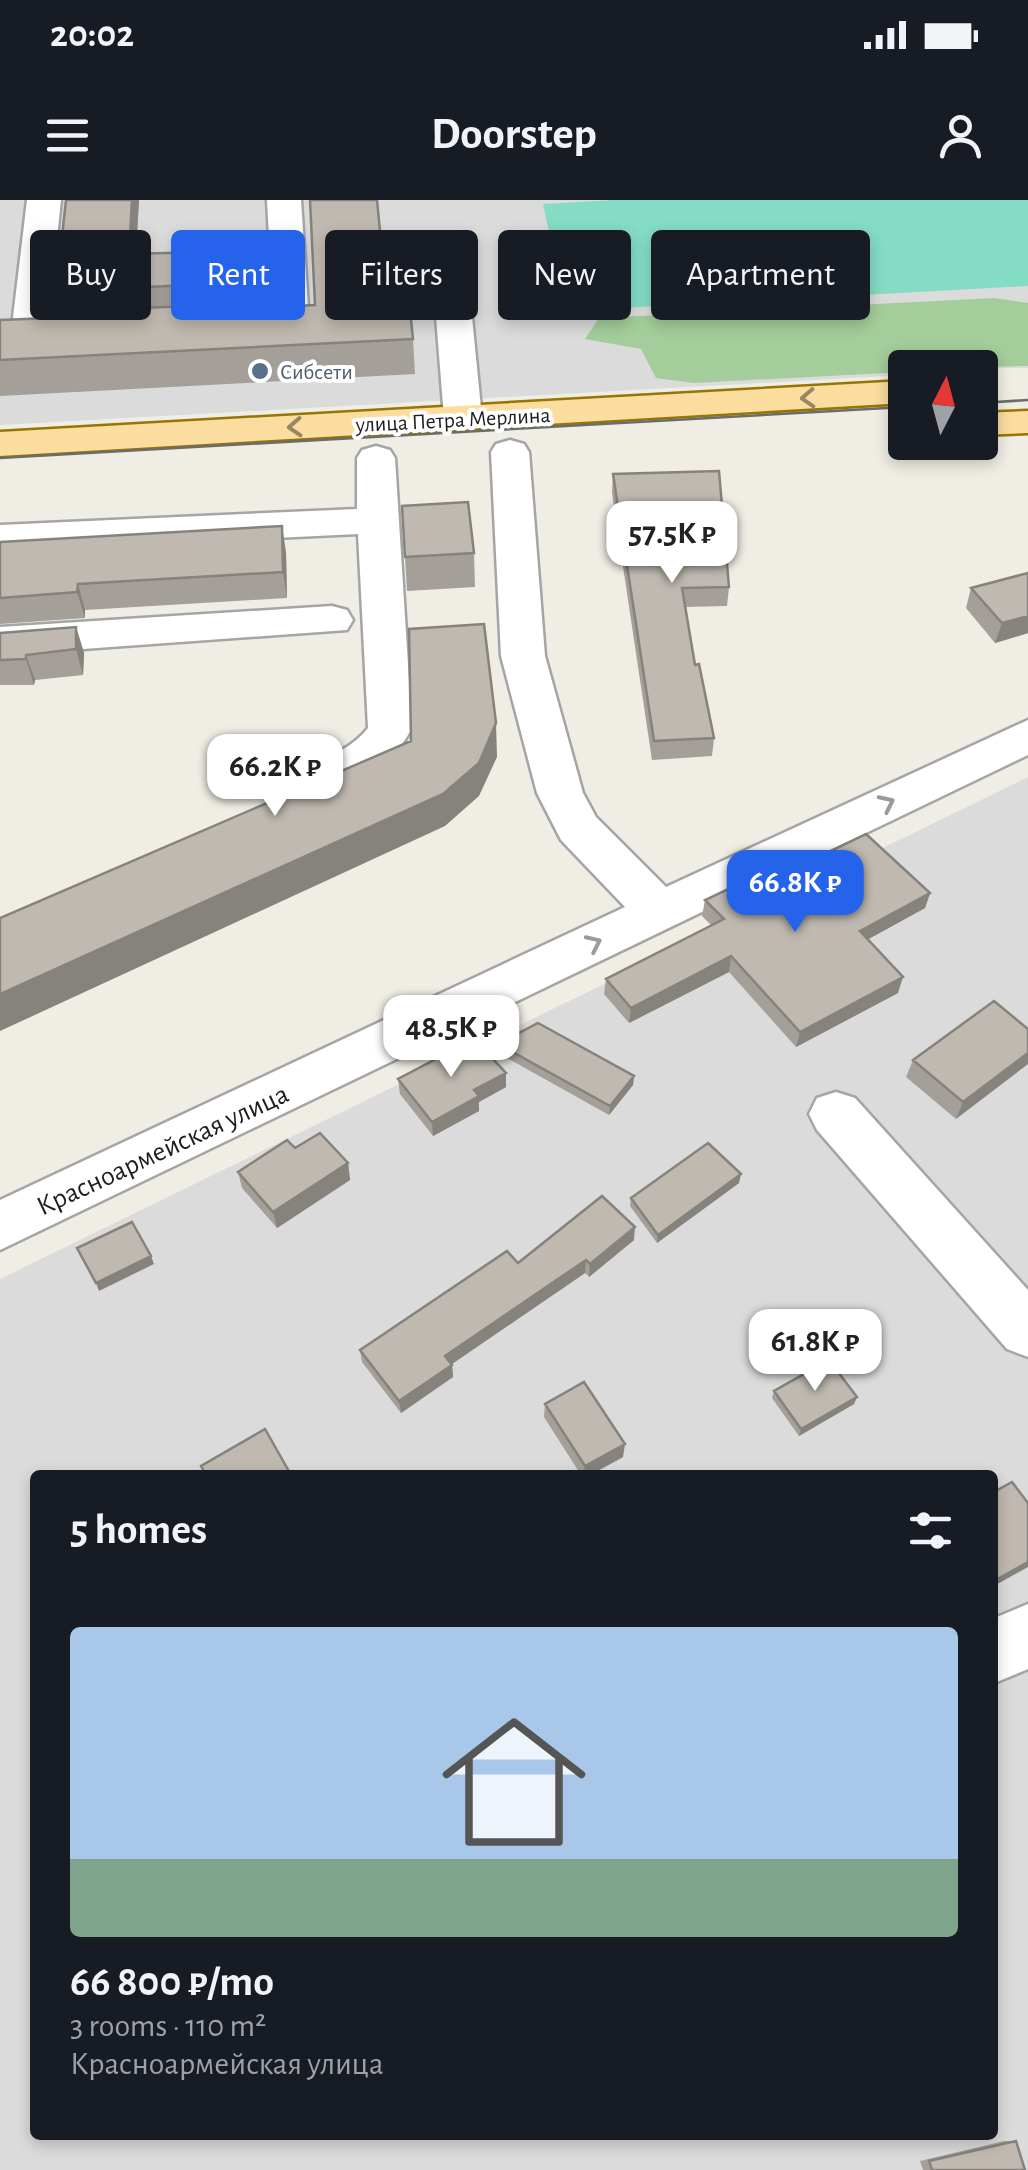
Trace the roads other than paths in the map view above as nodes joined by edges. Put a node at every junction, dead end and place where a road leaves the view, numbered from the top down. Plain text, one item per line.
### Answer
1 (44, 200) edge
2 (284, 200) edge
3 (454, 320) edge
4 (198, 326) edge
5 (67, 332) edge
6 (15, 334) edge
7 (888, 394) edge
8 (463, 418) junction
9 (1028, 422) edge
10 (998, 423) edge
11 (528, 439) junction
12 (0, 444) edge
13 (376, 458) junction
14 (0, 479) edge
15 (377, 521) junction
16 (0, 538) edge
17 (332, 620) dead end
18 (0, 640) edge
19 (1028, 736) edge
20 (254, 812) edge
21 (660, 912) junction
22 (836, 1114) dead end
23 (0, 1226) edge
24 (1028, 1331) edge
25 (1028, 1636) edge
26 (998, 1649) edge

1 - 6 street
2 - 4 street
3 - 8 street
5 - 6 street
7 -> 11 main road, улица Петра Мерлина
8 - 11 main road, улица Петра Мерлина
8 -> 12 main road, улица Петра Мерлина
9 - 10 main road
11 - 13 main road, улица Петра Мерлина
11 - 21 street
13 - 14 main road, улица Петра Мерлина
13 - 15 street
15 - 16 street
15 - 20 street
17 - 18 street
21 -> 19 street, Красноармейская улица
23 -> 21 street, Красноармейская улица
22 - 24 street
25 - 26 street

